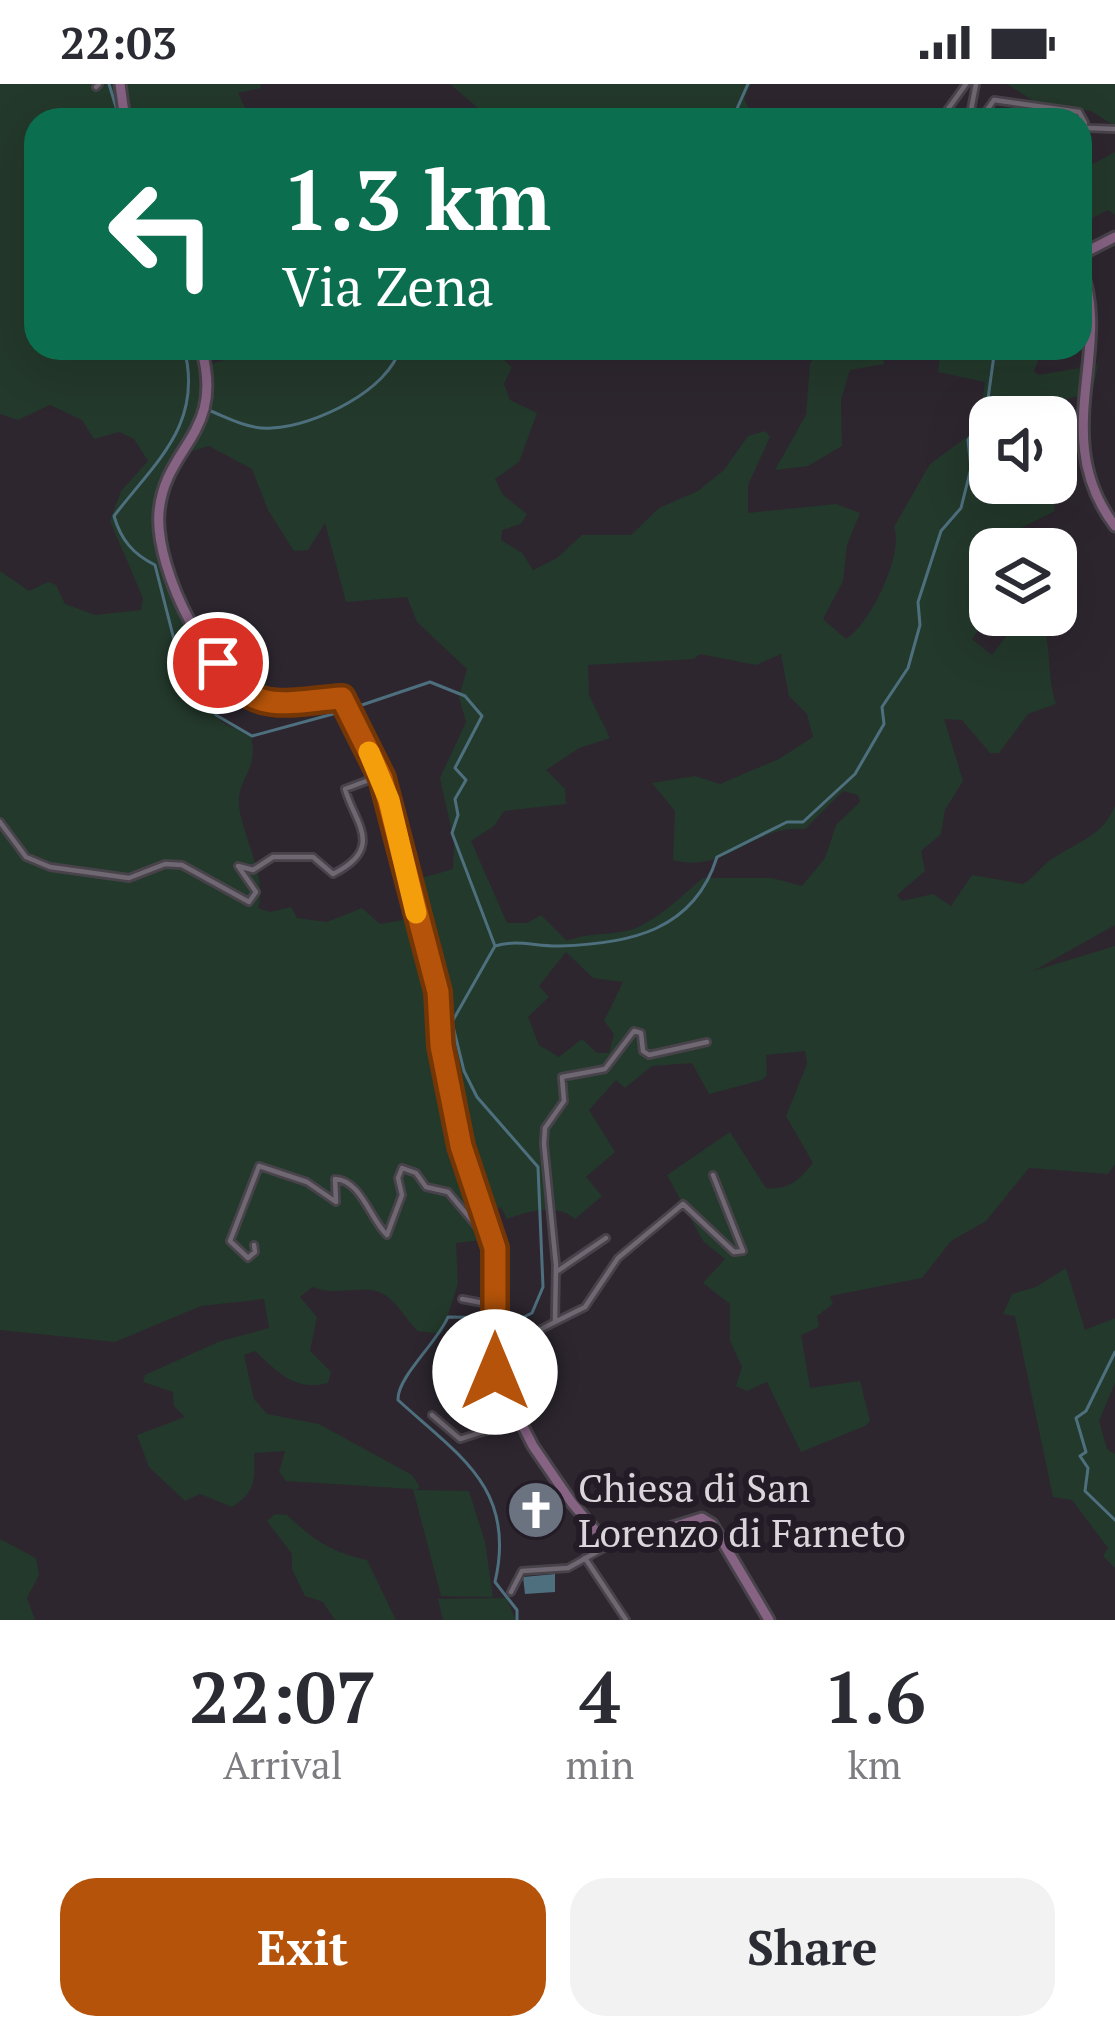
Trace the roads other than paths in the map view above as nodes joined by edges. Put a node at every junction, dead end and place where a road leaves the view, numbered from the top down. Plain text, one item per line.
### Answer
1 (988, 108) edge
2 (1058, 108) edge
3 (1092, 288) edge
4 (203, 360) edge
5 (1115, 526) edge
6 (380, 772) junction
7 (0, 822) edge
8 (707, 1042) dead end
9 (712, 1175) dead end
10 (606, 1238) dead end
11 (254, 1245) dead end
12 (556, 1272) junction
13 (496, 1276) junction
14 (462, 1300) dead end
15 (494, 1307) junction
16 (555, 1322) junction
17 (495, 1353) junction
18 (471, 1372) junction
19 (497, 1372) junction
20 (474, 1390) dead end
21 (445, 1397) dead end
22 (432, 1414) dead end
23 (518, 1421) junction
24 (614, 1544) junction
25 (585, 1558) junction
26 (512, 1592) dead end
27 (626, 1620) edge
28 (769, 1620) edge

1 - 2 street
3 - 5 street
4 - 6 street
6 - 7 street
6 - 13 street
8 - 12 street
9 - 16 street
10 - 12 street
11 - 13 street
12 - 16 street
13 - 15 street
14 - 15 street
15 - 17 street
16 - 17 street
17 - 19 street
18 - 19 street
18 - 20 street
18 - 21 street
19 - 23 street
22 - 23 street
23 - 24 street
24 - 25 street
24 - 28 street
25 - 26 street
25 - 27 street

